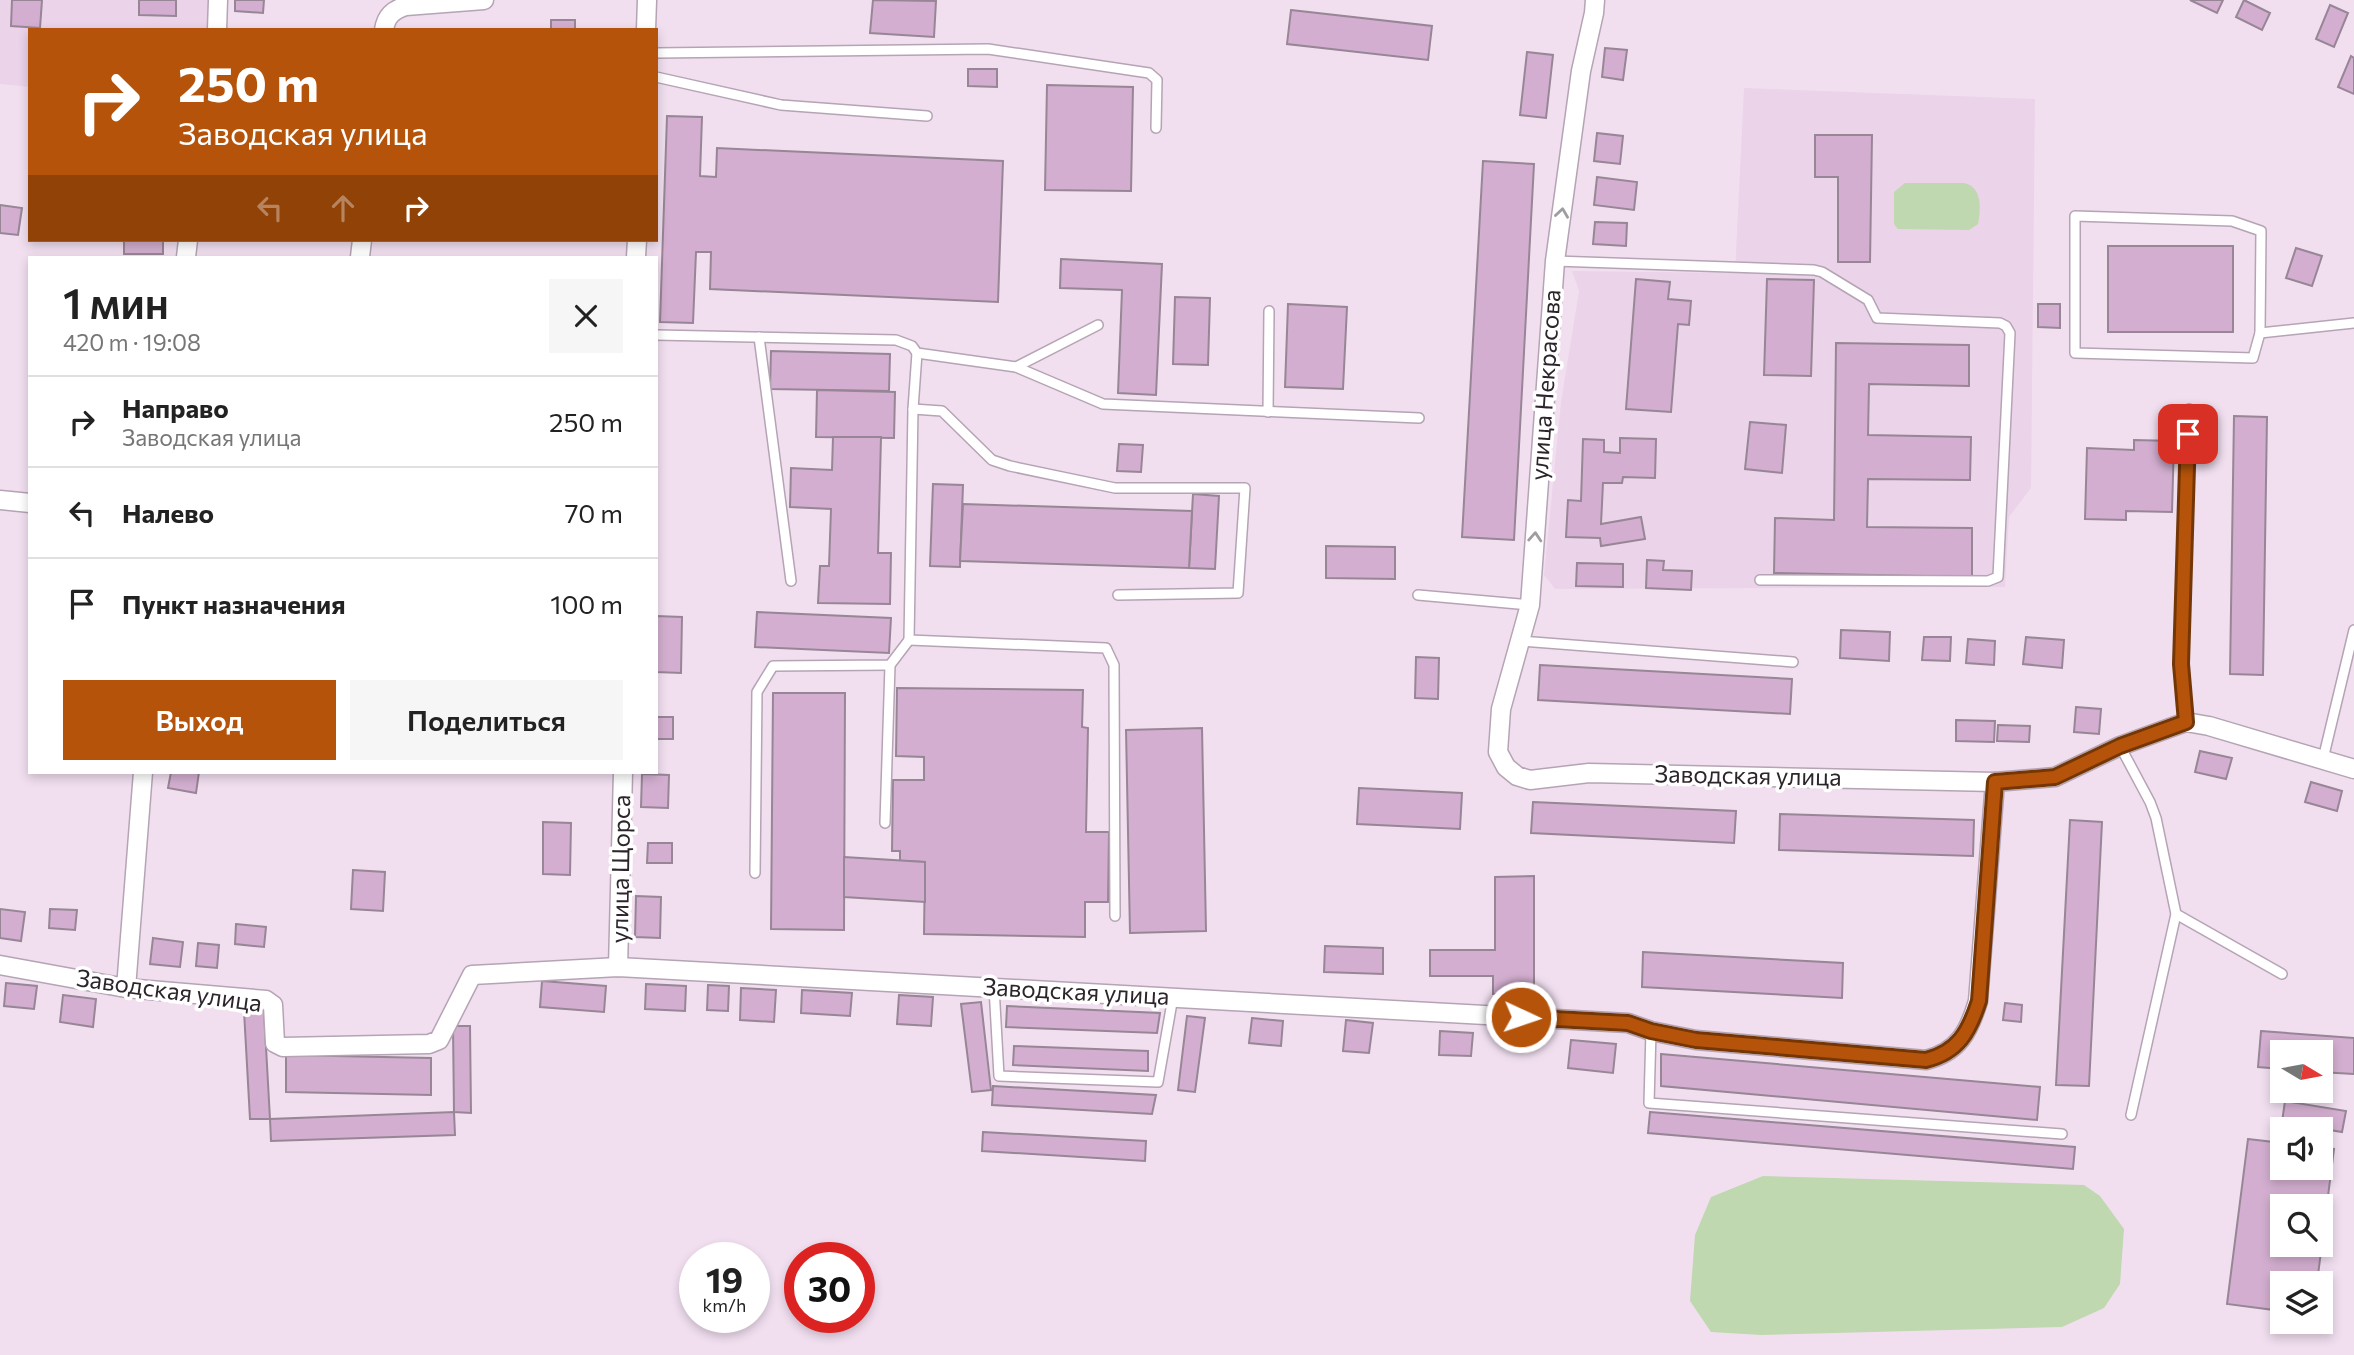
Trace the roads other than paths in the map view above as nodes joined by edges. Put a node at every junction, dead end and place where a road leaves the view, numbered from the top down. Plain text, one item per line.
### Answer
1 (218, 0) edge
2 (484, 0) edge
3 (647, 0) edge
4 (1595, 0) edge
5 (217, 28) edge
6 (385, 28) edge
7 (646, 28) edge
8 (658, 53) edge
9 (658, 78) edge
10 (927, 116) dead end
11 (1156, 128) dead end
12 (1555, 261) junction
13 (1269, 311) dead end
14 (2354, 323) edge
15 (1098, 325) dead end
16 (2260, 333) junction
17 (658, 335) edge
18 (759, 337) junction
19 (917, 353) junction
20 (1016, 367) junction
21 (913, 409) junction
22 (2189, 409) dead end
23 (1268, 412) junction
24 (1419, 418) dead end
25 (0, 500) edge
26 (28, 503) edge
27 (1760, 580) dead end
28 (791, 581) dead end
29 (1118, 595) dead end
30 (1418, 595) dead end
31 (1530, 606) junction
32 (2354, 630) edge
33 (909, 640) junction
34 (1520, 641) junction
35 (1793, 662) dead end
36 (890, 665) junction
37 (2186, 722) junction
38 (2120, 746) junction
39 (2323, 760) junction
40 (1506, 767) joint
41 (2354, 769) edge
42 (144, 774) edge
43 (623, 774) edge
44 (1995, 782) junction
45 (885, 822) dead end
46 (755, 873) dead end
47 (2176, 914) junction
48 (1115, 916) dead end
49 (0, 965) edge
50 (618, 967) junction
51 (2282, 974) dead end
52 (994, 987) junction
53 (126, 988) junction
54 (1173, 997) junction
55 (1651, 1031) junction
56 (2131, 1115) dead end
57 (2062, 1135) dead end

1 - 5 street
2 - 6 street
3 - 7 street
12 -> 4 street, улица Некрасова
8 - 11 lane
9 - 10 lane
12 - 27 lane
31 -> 12 street, улица Некрасова
13 - 23 lane
14 - 16 lane
15 - 20 lane
16 - 16 lane
17 - 18 lane
18 - 19 lane
18 - 28 lane
19 - 20 lane
19 - 21 lane
20 - 23 lane
21 - 29 lane
21 - 33 lane
22 - 37 lane
23 - 24 lane
25 - 26 street
30 - 31 lane
31 - 34 street, улица Некрасова
32 - 39 lane
33 - 36 lane
33 - 48 lane
34 - 35 lane
34 - 40 street, улица Некрасова
36 - 45 lane
36 - 46 lane
37 - 38 street, Заводская улица
37 - 39 street
38 - 44 street, Заводская улица
38 - 47 lane
39 - 41 street
40 - 44 street, Заводская улица
42 - 53 street
43 - 50 street, улица Щорса
44 - 55 street, Заводская улица
47 - 51 lane
47 - 56 lane
49 - 53 street, Заводская улица
50 - 52 street, Заводская улица
50 - 53 street, Заводская улица
52 - 54 street, Заводская улица
52 - 54 lane
54 - 55 street, Заводская улица
55 - 57 lane

